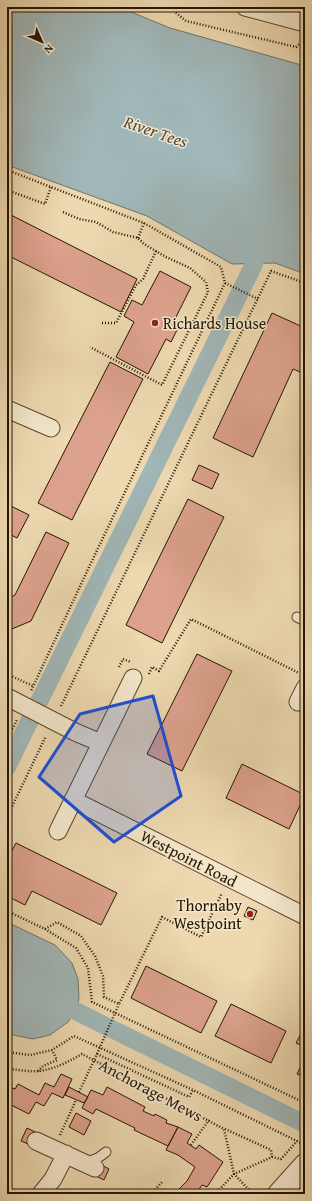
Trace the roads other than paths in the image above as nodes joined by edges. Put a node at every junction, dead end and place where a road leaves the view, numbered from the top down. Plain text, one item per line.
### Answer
1 (245, 7) edge
2 (305, 23) edge
3 (7, 409) edge
4 (51, 428) dead end
5 (133, 678) dead end
6 (7, 697) edge
7 (101, 743) junction
8 (73, 800) junction
9 (58, 831) dead end
10 (305, 916) edge
11 (36, 1141) dead end
12 (60, 1151) junction
13 (106, 1152) dead end
14 (90, 1166) joint
15 (304, 1166) edge
16 (43, 1193) edge
17 (279, 1194) edge

1 - 2 street
3 - 4 street
5 - 7 street
6 - 7 street, bridge
7 - 8 street
8 - 9 street
8 - 10 street, Westpoint Road
11 - 12 street
12 - 14 street
12 - 16 street
13 - 14 lane
15 - 17 street

